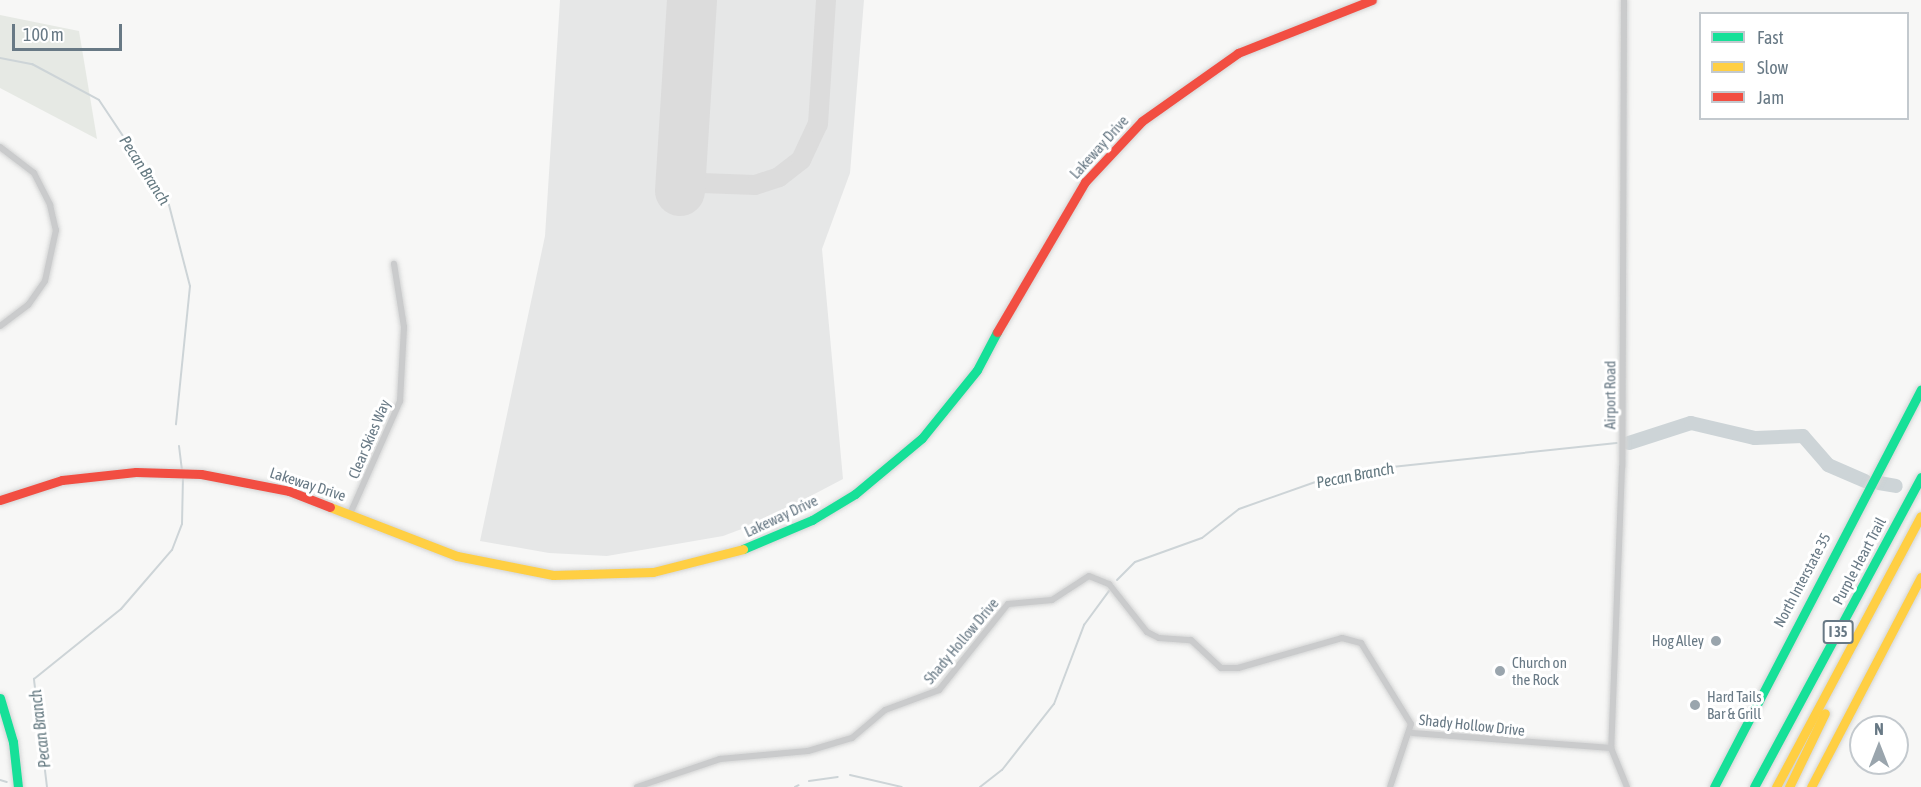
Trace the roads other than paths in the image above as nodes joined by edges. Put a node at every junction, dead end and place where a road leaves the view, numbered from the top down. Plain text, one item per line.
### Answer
1 (1372, 0) edge
2 (1624, 0) edge
3 (0, 147) edge
4 (394, 264) dead end
5 (0, 326) edge
6 (1921, 390) edge
7 (1921, 477) edge
8 (0, 500) edge
9 (350, 514) junction
10 (1921, 516) edge
11 (1921, 577) edge
12 (1853, 644) junction
13 (0, 698) edge
14 (1412, 733) junction
15 (1611, 748) junction
16 (18, 787) edge
17 (637, 787) edge
18 (1390, 787) edge
19 (1627, 787) edge
20 (1714, 787) edge
21 (1754, 787) edge
22 (1776, 787) edge
23 (1789, 787) edge
24 (1811, 787) edge

1 - 9 main road, Lakeway Drive
2 - 15 street, Airport Road
3 - 5 street
4 - 9 street, Clear Skies Way
6 - 20 main road, North Interstate 35
7 - 21 main road, Purple Heart Trail / I 35
8 - 9 main road, Lakeway Drive
10 - 12 main road, I 35
11 - 24 main road
12 - 22 main road, I 35
12 - 23 main road
13 - 16 main road
14 - 15 street, Shady Hollow Drive
14 - 17 street, Shady Hollow Drive
14 - 18 street
15 - 19 street, Airport Road

